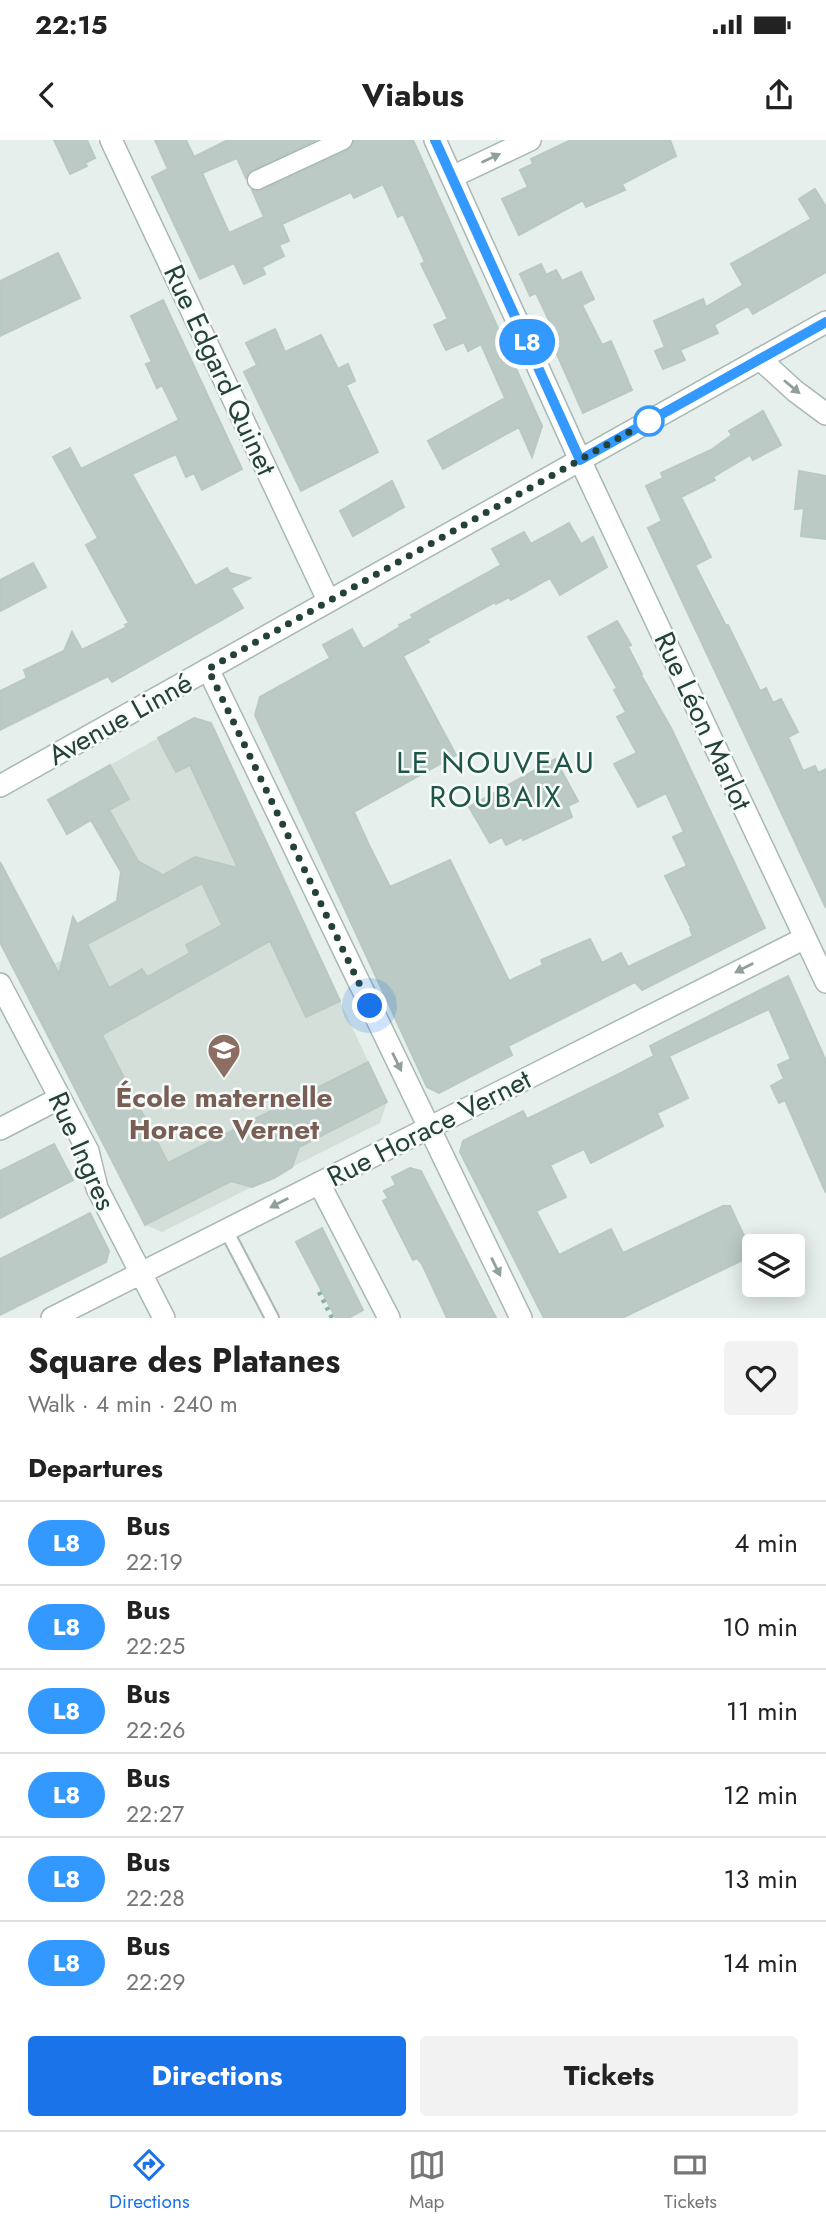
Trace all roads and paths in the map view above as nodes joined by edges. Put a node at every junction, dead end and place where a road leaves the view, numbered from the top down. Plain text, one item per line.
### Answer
1 (111, 140) edge
2 (343, 140) edge
3 (435, 140) edge
4 (530, 140) edge
5 (452, 177) junction
6 (257, 180) dead end
7 (826, 322) edge
8 (760, 359) junction
9 (826, 414) edge
10 (580, 460) junction
11 (328, 600) junction
12 (208, 669) junction
13 (0, 786) edge
14 (806, 938) junction
15 (826, 982) edge
16 (0, 984) edge
17 (60, 1098) junction
18 (429, 1128) junction
19 (0, 1129) edge
20 (319, 1183) junction
21 (226, 1230) junction
22 (140, 1272) junction
23 (318, 1292) dead end
24 (52, 1318) edge
25 (164, 1318) edge
26 (272, 1318) edge
27 (332, 1318) edge
28 (389, 1318) edge
29 (521, 1318) edge

1 - 11 street, Rue Edgard Quinet
2 - 6 street
3 - 5 street, Rue Léon Marlot
5 -> 4 street
5 - 10 street, Rue Léon Marlot
7 - 8 street, Avenue Linné
8 -> 9 street
8 - 10 street, Avenue Linné
10 - 11 street, Avenue Linné
10 - 14 street, Rue Léon Marlot
11 - 12 street, Avenue Linné
12 - 13 street, Avenue Linné
12 -> 18 street
14 - 15 street, Rue Léon Marlot
14 -> 18 street, Rue Horace Vernet
16 - 17 street, Rue Ingres
17 - 19 street
17 - 22 street, Rue Ingres
18 - 20 street, Rue Horace Vernet
18 -> 29 street
20 -> 21 street, Rue Horace Vernet
20 - 28 street
21 - 22 street, Rue Horace Vernet
21 - 26 lane
22 - 24 street, Rue Horace Vernet
22 - 25 street, Rue Ingres
23 - 27 path

